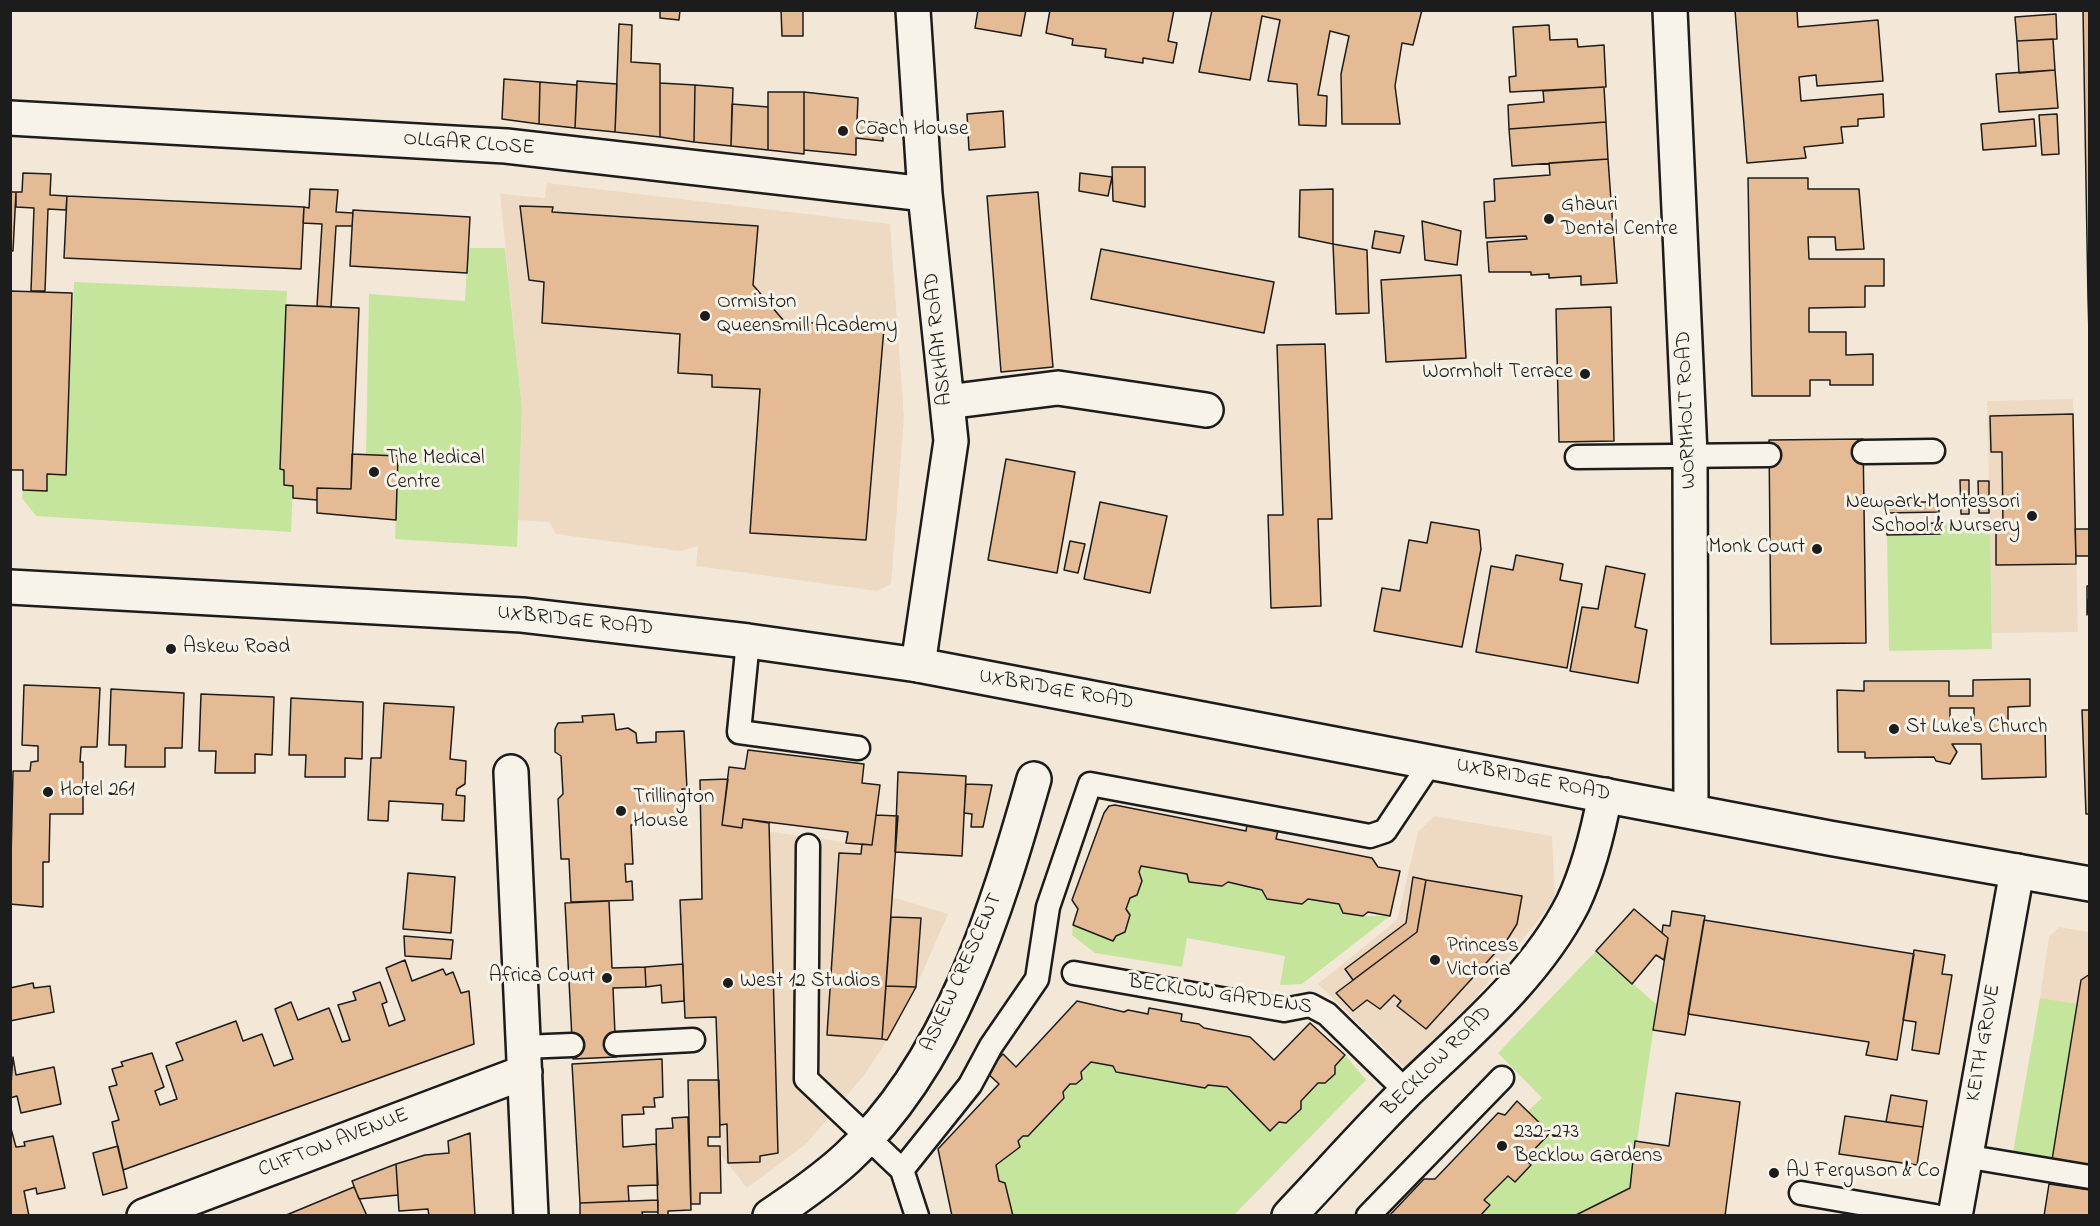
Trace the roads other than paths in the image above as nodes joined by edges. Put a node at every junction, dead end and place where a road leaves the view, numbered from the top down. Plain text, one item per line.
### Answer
1 (913, 10) edge
2 (1670, 10) edge
3 (10, 118) edge
4 (925, 194) junction
5 (947, 402) junction
6 (1206, 410) dead end
7 (1934, 451) dead end
8 (1864, 452) dead end
9 (1690, 454) junction
10 (1769, 455) dead end
11 (1577, 457) dead end
12 (10, 587) edge
13 (748, 641) junction
14 (918, 665) junction
15 (858, 748) dead end
16 (1431, 762) junction
17 (511, 772) dead end
18 (1034, 779) dead end
19 (1605, 795) junction
20 (1691, 810) junction
21 (808, 846) dead end
22 (2017, 871) junction
23 (2090, 884) edge
24 (1074, 973) dead end
25 (693, 1040) dead end
26 (616, 1044) dead end
27 (572, 1045) dead end
28 (524, 1060) junction
29 (1502, 1078) dead end
30 (1407, 1092) junction
31 (868, 1137) junction
32 (1964, 1156) junction
33 (902, 1170) junction
34 (2090, 1177) edge
35 (1801, 1192) dead end
36 (144, 1215) edge
37 (531, 1215) edge
38 (770, 1215) edge
39 (917, 1215) edge
40 (1289, 1215) edge
41 (1368, 1215) edge
42 (1935, 1215) edge
43 (1954, 1215) edge

1 - 4 street, ASKHAM ROAD
2 - 9 street, WORMHOLT ROAD
3 - 4 street, OLLGAR CLOSE
4 - 5 street, ASKHAM ROAD
5 - 6 street
5 - 14 street, ASKHAM ROAD
7 - 8 lane
9 - 10 lane
9 - 11 lane
9 - 20 street, WORMHOLT ROAD
12 - 13 street, UXBRIDGE ROAD
13 - 14 street, UXBRIDGE ROAD
13 - 15 lane
14 - 16 street, UXBRIDGE ROAD
16 - 19 street, UXBRIDGE ROAD
16 - 33 lane
17 - 28 street
18 - 31 street, ASKEW CRESCENT
19 - 20 street, UXBRIDGE ROAD
19 - 30 street, BECKLOW ROAD
20 - 22 street, UXBRIDGE ROAD
21 - 31 lane
22 - 23 street, UXBRIDGE ROAD
22 - 32 street, KEITH GROVE
24 - 30 lane, BECKLOW GARDENS
25 - 26 lane
27 - 28 lane
28 - 36 street, CLIFTON AVENUE
28 - 37 street
29 - 41 lane
30 - 40 street, BECKLOW ROAD
31 - 33 lane
31 - 38 street, ASKEW CRESCENT
32 - 34 lane
32 - 43 street, KEITH GROVE
33 - 39 lane
35 - 42 lane

